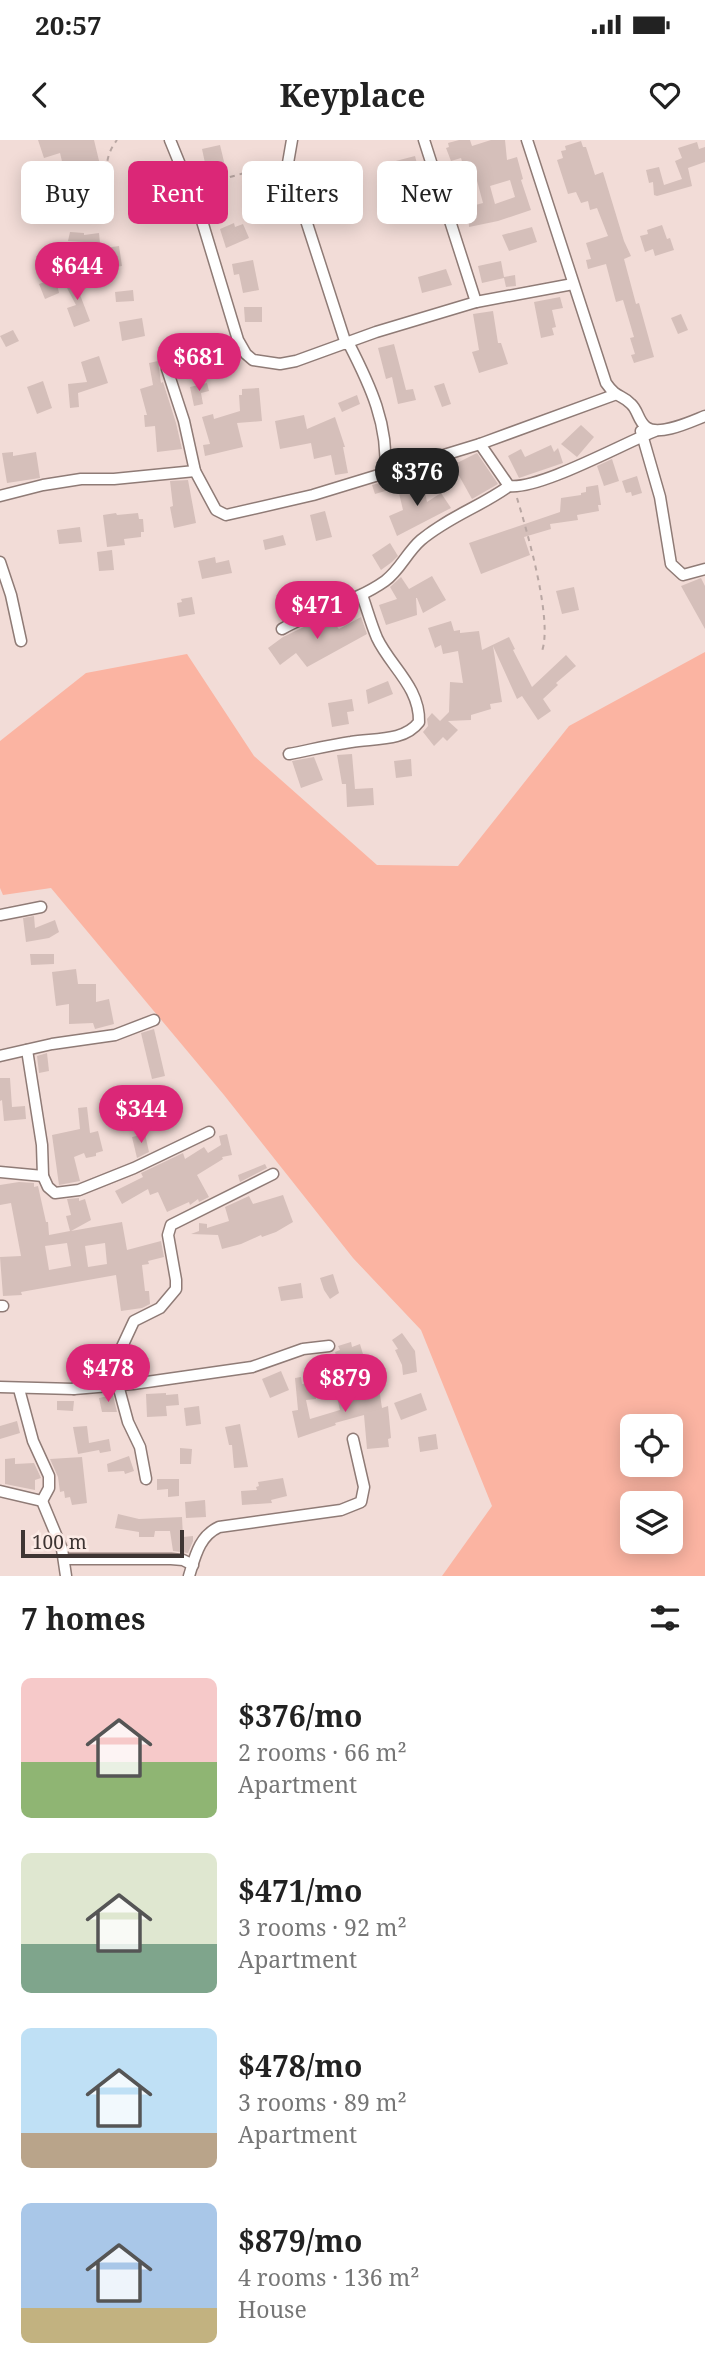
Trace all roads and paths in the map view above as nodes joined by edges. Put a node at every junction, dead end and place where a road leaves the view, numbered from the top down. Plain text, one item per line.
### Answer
1 (117, 140) edge
2 (170, 140) edge
3 (292, 140) edge
4 (424, 140) edge
5 (527, 140) edge
6 (106, 161) edge
7 (179, 161) edge
8 (288, 161) edge
9 (204, 224) edge
10 (308, 224) edge
11 (573, 284) junction
12 (477, 302) junction
13 (347, 344) junction
14 (167, 369) dead end
15 (614, 395) junction
16 (705, 416) edge
17 (640, 420) junction
18 (655, 431) junction
19 (641, 436) junction
20 (480, 444) junction
21 (195, 471) junction
22 (385, 472) junction
23 (511, 487) junction
24 (0, 496) edge
25 (0, 562) edge
26 (705, 569) edge
27 (362, 595) junction
28 (282, 629) dead end
29 (21, 640) dead end
30 (542, 651) dead end
31 (289, 754) dead end
32 (41, 907) dead end
33 (0, 915) edge
34 (154, 1020) dead end
35 (27, 1050) junction
36 (0, 1056) edge
37 (209, 1132) dead end
38 (0, 1172) edge
39 (273, 1174) dead end
40 (43, 1176) junction
41 (329, 1346) dead end
42 (118, 1385) junction
43 (0, 1387) edge
44 (19, 1389) junction
45 (74, 1389) junction
46 (353, 1439) dead end
47 (146, 1479) dead end
48 (0, 1491) edge
49 (42, 1501) junction
50 (64, 1559) junction
51 (191, 1570) edge
52 (66, 1576) edge

1 - 6 path
2 - 7 street
3 - 8 street
4 - 12 street
5 - 11 street
9 - 13 street
10 - 13 street
11 - 12 street
11 - 15 street
12 - 13 street
13 - 22 street
14 - 21 street
15 - 17 street
15 - 20 street
16 - 18 street
17 - 18 street
17 - 19 street
18 - 19 street
19 - 23 street
19 - 26 street
20 - 22 street
20 - 23 street
21 - 22 street
21 - 24 street
23 - 27 street
23 - 30 path
25 - 29 street
27 - 28 street
27 - 31 street
32 - 33 street
34 - 35 street
35 - 36 street
35 - 40 street
37 - 40 street
38 - 40 street
39 - 45 street
41 - 42 street
42 - 45 street
42 - 47 street
43 - 44 street
44 - 45 street
44 - 49 street
46 - 51 street
48 - 49 street
49 - 50 street
50 - 51 street
50 - 52 street

